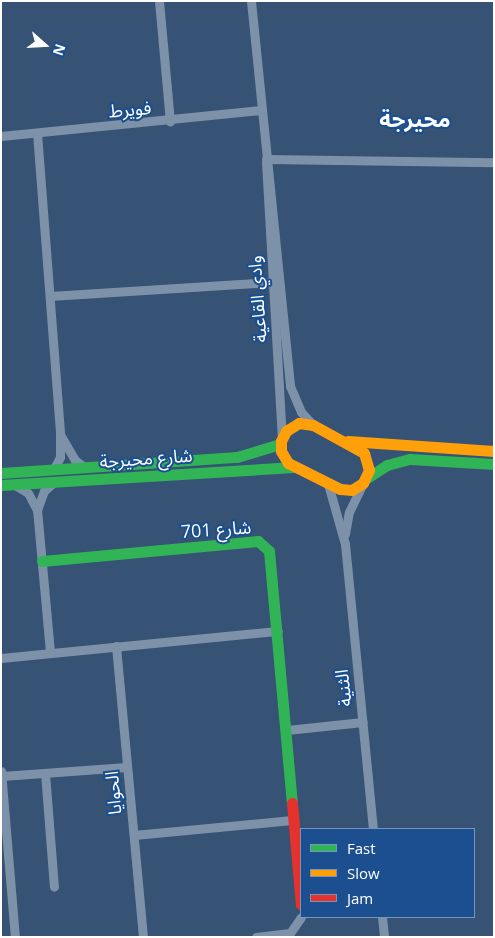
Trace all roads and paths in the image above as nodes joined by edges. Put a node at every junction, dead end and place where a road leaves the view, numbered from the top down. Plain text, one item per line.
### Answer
1 (159, 1) edge
2 (251, 1) edge
3 (262, 110) junction
4 (170, 121) junction
5 (37, 133) junction
6 (1, 136) edge
7 (266, 159) junction
8 (494, 162) edge
9 (271, 282) junction
10 (50, 296) junction
11 (313, 425) junction
12 (60, 436) junction
13 (343, 440) junction
14 (281, 441) junction
15 (494, 451) edge
16 (494, 464) edge
17 (83, 466) junction
18 (293, 466) junction
19 (54, 468) junction
20 (1, 474) edge
21 (365, 481) junction
22 (54, 482) junction
23 (7, 484) edge
24 (328, 484) junction
25 (38, 510) junction
26 (345, 544) junction
27 (42, 561) junction
28 (278, 631) junction
29 (116, 646) junction
30 (50, 652) junction
31 (1, 658) edge
32 (363, 722) junction
33 (286, 730) junction
34 (127, 767) junction
35 (1, 771) edge
36 (45, 772) junction
37 (2, 776) edge
38 (294, 820) junction
39 (373, 828) edge
40 (134, 835) junction
41 (54, 887) dead end
42 (300, 893) edge
43 (300, 918) edge
44 (382, 918) edge
45 (15, 937) edge
46 (143, 937) edge
47 (256, 937) edge
48 (384, 937) edge

1 - 4 street
2 - 3 street, وادي القاعية
3 - 4 street, فويرط
3 - 7 street, وادي القاعية
4 - 5 street, فويرط
5 - 6 street, فويرط
5 - 10 street
7 - 8 street
7 - 9 street, وادي القاعية
7 - 11 street, وادي القاعية
9 - 10 street
9 - 14 street, وادي القاعية
10 - 12 street
11 - 13 street
11 - 14 street, شارع محيرجة
12 - 17 street
12 - 19 street
13 - 15 street
13 - 21 street
14 - 17 street, شارع محيرجة
14 - 18 street
16 - 21 street
17 - 19 street, شارع محيرجة
18 - 22 street, شارع محيرجة
18 - 24 street
19 - 20 street, شارع محيرجة
21 - 24 street
21 - 26 street, الثنية
22 - 23 street, شارع محيرجة
22 - 25 street
23 - 25 street
24 - 26 street, الثنية
25 - 27 street
26 - 32 street, الثنية
27 - 28 street, شارع 701
27 - 30 street
28 - 29 street
28 - 33 street, شارع 701
29 - 30 street
29 - 34 street, الحوايا
30 - 31 street
32 - 33 street
32 - 39 street, الثنية
33 - 38 street, شارع 701
34 - 36 street
34 - 40 street, الحوايا
35 - 37 street
36 - 37 street
36 - 41 street
37 - 45 street
38 - 40 street
38 - 42 street, شارع 701
40 - 46 street, الحوايا
43 - 47 street
44 - 48 street

